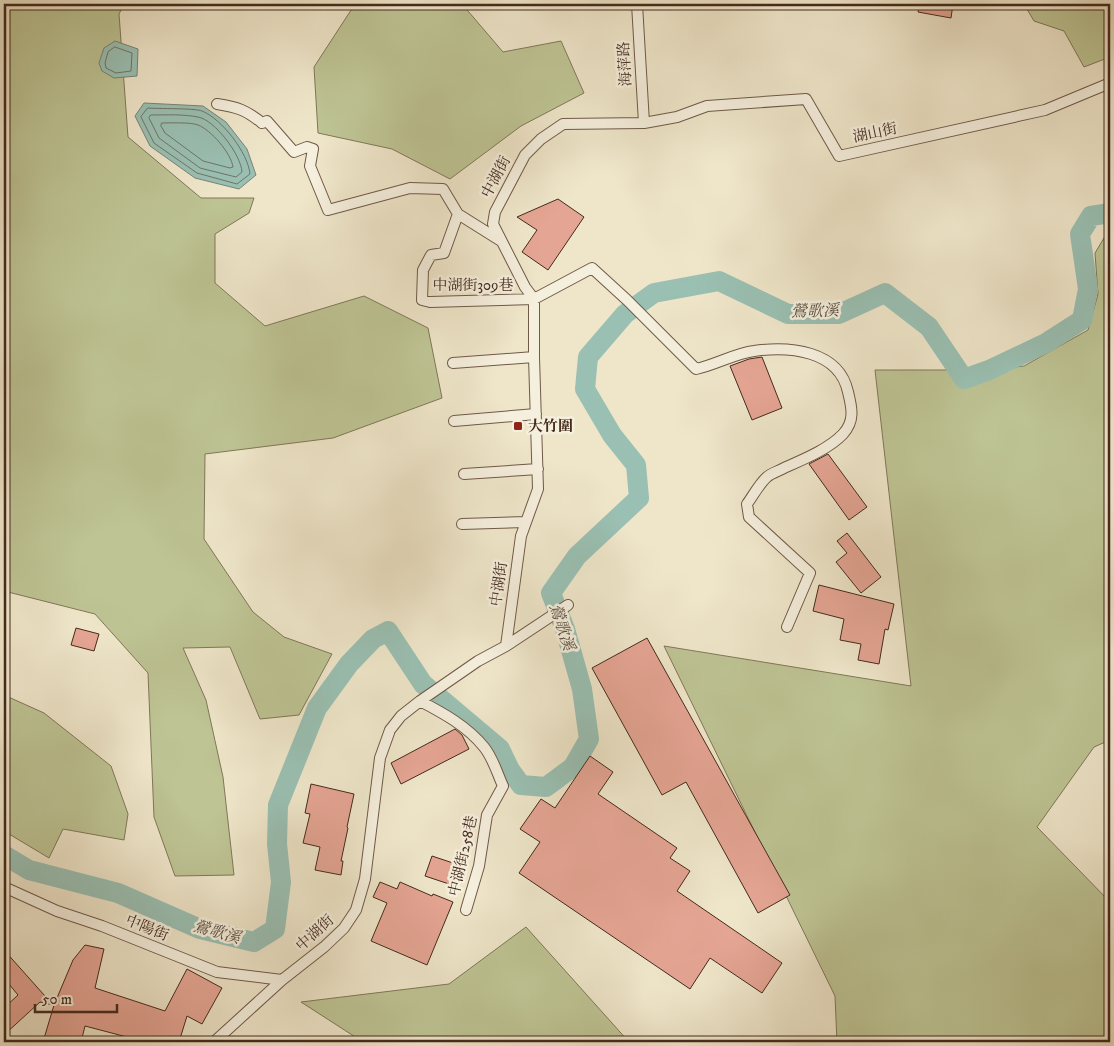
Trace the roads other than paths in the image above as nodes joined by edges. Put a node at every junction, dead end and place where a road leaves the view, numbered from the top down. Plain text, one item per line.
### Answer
1 (637, 4) edge
2 (1110, 83) edge
3 (217, 104) dead end
4 (644, 123) junction
5 (458, 214) junction
6 (502, 241) junction
7 (534, 300) junction
8 (534, 357) junction
9 (453, 363) dead end
10 (536, 414) junction
11 (454, 421) dead end
12 (538, 470) junction
13 (464, 474) dead end
14 (526, 522) junction
15 (462, 524) dead end
16 (568, 605) dead end
17 (787, 627) dead end
18 (506, 646) junction
19 (423, 699) junction
20 (4, 887) edge
21 (466, 910) dead end
22 (282, 980) junction
23 (214, 1042) edge

1 - 4 street, 海萍路
2 - 4 street, 湖山街
3 - 5 street
4 - 6 street, 中湖街
5 - 6 street
5 - 7 street, 中湖街309巷
6 - 7 street, 中湖街
7 - 8 street, 中湖街
7 - 17 street
8 - 9 street
8 - 10 street, 中湖街
10 - 11 street
10 - 12 street, 中湖街
12 - 13 street
12 - 14 street, 中湖街
14 - 15 street
14 - 18 street, 中湖街
16 - 18 street
18 - 19 street, 中湖街
19 - 21 street, 中湖街258巷
19 - 22 street, 中湖街
20 - 22 street, 中陽街
22 - 23 street, 中湖街

